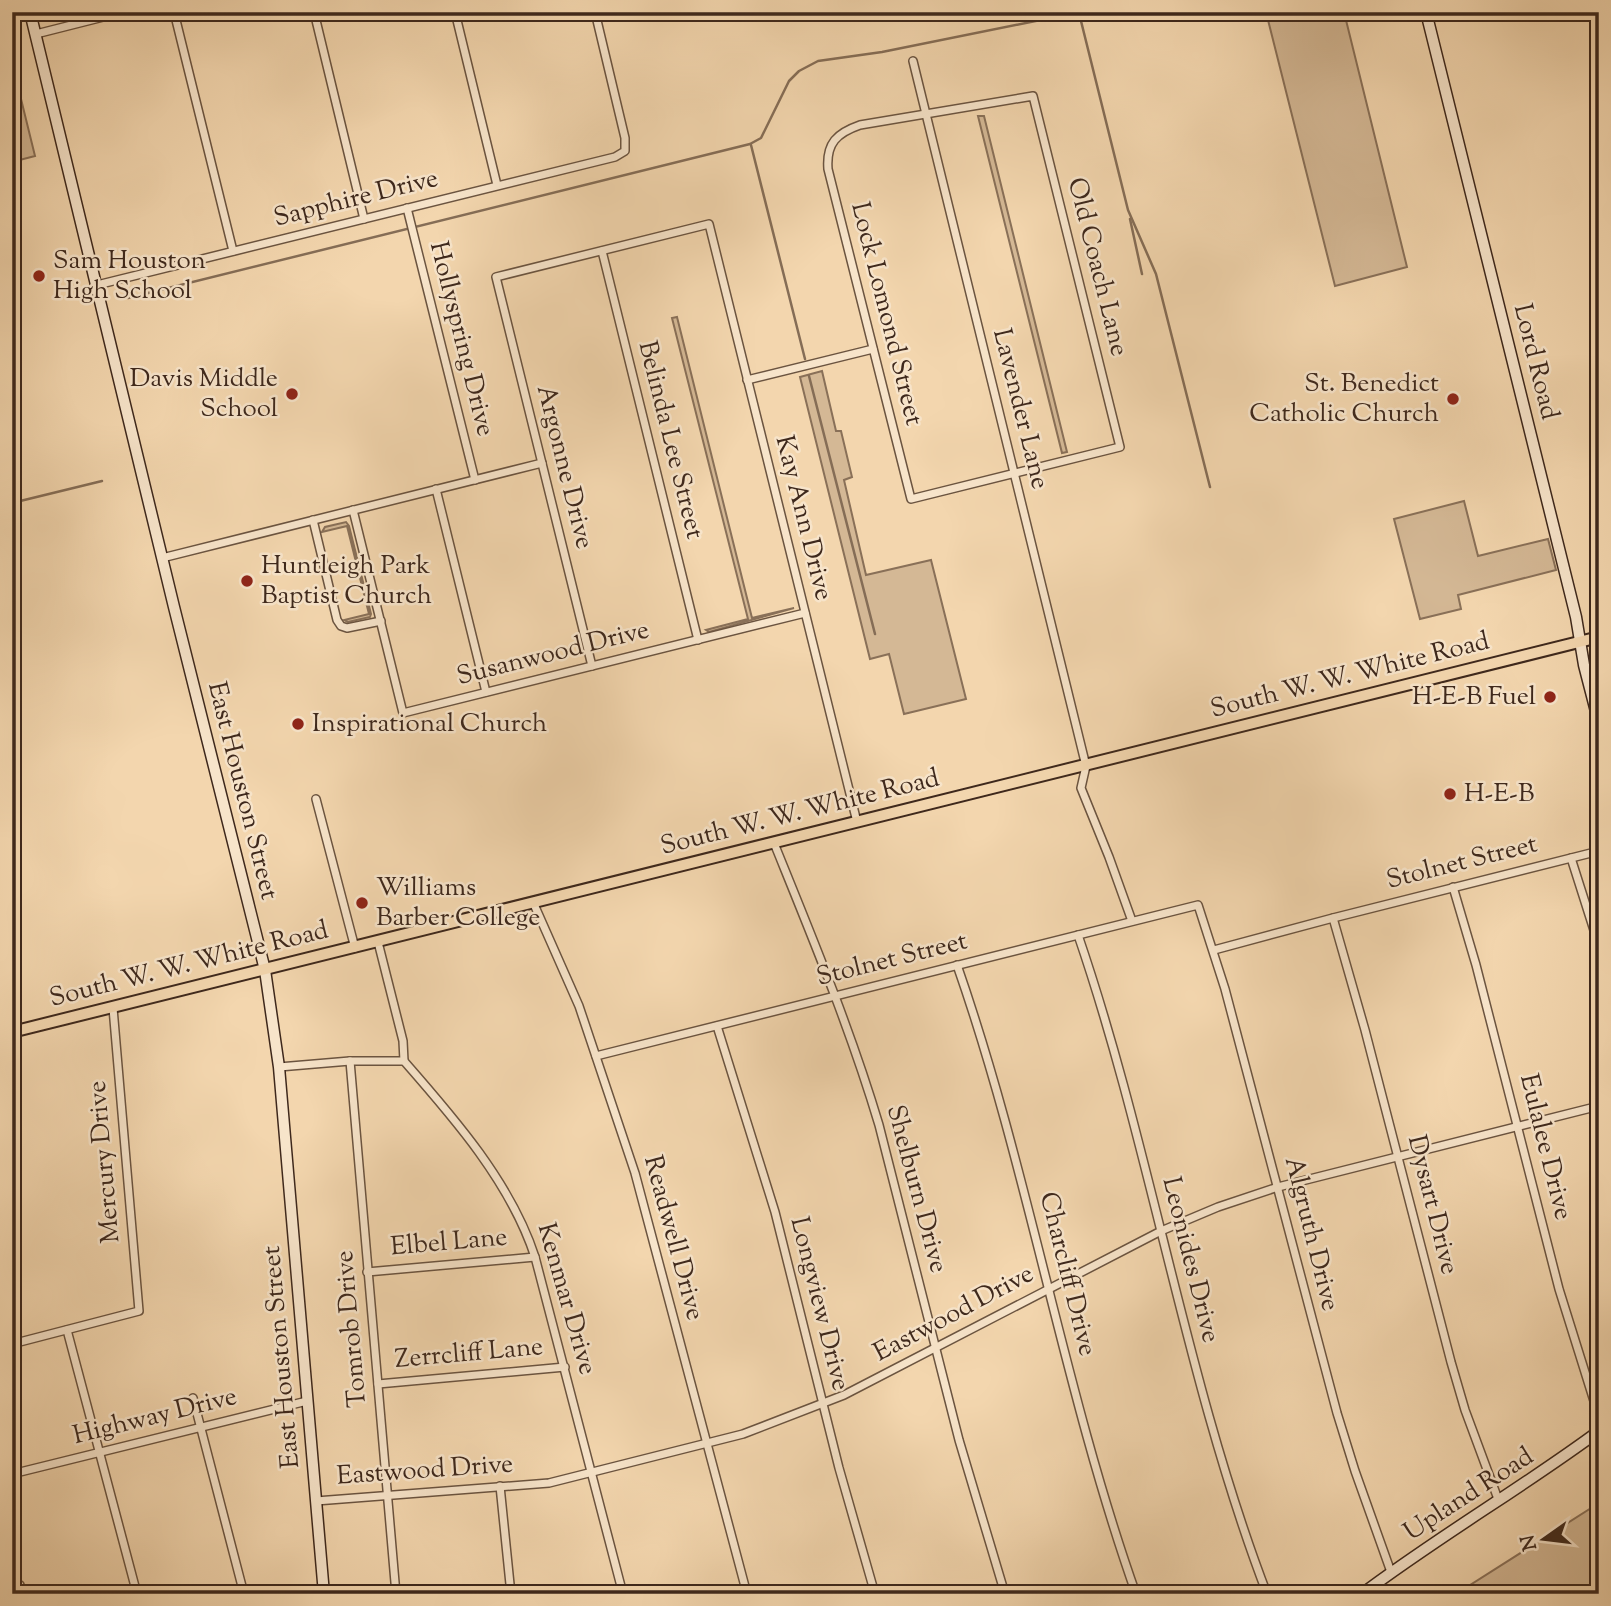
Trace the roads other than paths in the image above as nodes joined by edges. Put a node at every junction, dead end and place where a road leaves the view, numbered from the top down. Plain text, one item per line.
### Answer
1 (30, 12) edge
2 (123, 12) edge
3 (174, 12) edge
4 (314, 12) edge
5 (455, 12) edge
6 (595, 12) edge
7 (1426, 12) edge
8 (36, 34) junction
9 (913, 61) dead end
10 (926, 115) junction
11 (497, 185) junction
12 (407, 208) junction
13 (363, 219) junction
14 (233, 251) junction
15 (602, 251) junction
16 (97, 285) junction
17 (873, 349) junction
18 (747, 380) junction
19 (542, 463) junction
20 (1014, 473) junction
21 (475, 480) junction
22 (436, 489) junction
23 (353, 510) junction
24 (313, 520) junction
25 (162, 558) junction
26 (805, 614) junction
27 (380, 621) junction
28 (1599, 637) edge
29 (698, 640) junction
30 (1580, 642) junction
31 (592, 666) junction
32 (486, 692) junction
33 (1599, 723) edge
34 (1086, 766) junction
35 (316, 799) dead end
36 (857, 822) junction
37 (774, 843) junction
38 (1599, 851) edge
39 (1571, 858) junction
40 (1453, 887) junction
41 (533, 902) junction
42 (1198, 905) joint
43 (1333, 918) junction
44 (1132, 921) junction
45 (1078, 935) junction
46 (379, 942) junction
47 (1599, 946) edge
48 (355, 948) junction
49 (1214, 950) junction
50 (957, 965) junction
51 (265, 970) junction
52 (836, 995) junction
53 (113, 1008) junction
54 (717, 1026) junction
55 (12, 1032) edge
56 (596, 1056) junction
57 (350, 1060) junction
58 (404, 1061) junction
59 (279, 1067) junction
60 (1599, 1105) edge
61 (1518, 1126) junction
62 (1399, 1157) junction
63 (1278, 1187) junction
64 (1161, 1231) junction
65 (535, 1257) junction
66 (367, 1272) junction
67 (1048, 1288) junction
68 (67, 1330) junction
69 (12, 1344) edge
70 (936, 1348) junction
71 (565, 1367) junction
72 (378, 1384) junction
73 (193, 1398) dead end
74 (307, 1401) junction
75 (822, 1404) junction
76 (1599, 1418) edge
77 (200, 1427) junction
78 (1599, 1431) edge
79 (706, 1444) junction
80 (99, 1452) junction
81 (591, 1473) junction
82 (12, 1474) edge
83 (500, 1486) junction
84 (387, 1495) junction
85 (1498, 1499) junction
86 (316, 1501) junction
87 (1391, 1572) junction
88 (136, 1594) edge
89 (244, 1594) edge
90 (324, 1594) edge
91 (396, 1594) edge
92 (511, 1594) edge
93 (622, 1594) edge
94 (747, 1594) edge
95 (875, 1594) edge
96 (1005, 1594) edge
97 (1136, 1594) edge
98 (1267, 1594) edge
99 (1362, 1594) edge

1 - 8 main road, East Houston Street
2 - 8 street
3 - 14 street
4 - 13 street
5 - 11 street
6 - 11 street, Sapphire Drive
7 - 30 main road, Lord Road
8 - 16 main road, East Houston Street
9 - 10 street, Lavender Lane
10 - 17 street, Lock Lomond Street
10 - 20 street, Lavender Lane
10 - 20 street, Old Coach Lane
11 - 12 street, Sapphire Drive
12 - 13 street, Sapphire Drive
12 - 21 street, Hollyspring Drive
13 - 14 street, Sapphire Drive
14 - 16 street, Sapphire Drive
15 - 18 street, Kay Ann Drive
15 - 19 street, Argonne Drive
15 - 29 street, Belinda Lee Street
16 - 25 main road, East Houston Street
17 - 18 street
17 - 20 street, Lock Lomond Street
18 - 26 street, Kay Ann Drive
19 - 21 street
19 - 31 street, Argonne Drive
20 - 34 street, Lavender Lane
21 - 22 street
22 - 23 street
22 - 32 street
23 - 24 street
23 - 27 street, Susanwood Drive
24 - 25 street
24 - 27 street
25 - 51 main road, East Houston Street
26 - 29 street, Susanwood Drive
26 - 36 street, Kay Ann Drive
27 - 32 street, Susanwood Drive
28 - 30 main road, South W. W. White Road
29 - 31 street, Susanwood Drive
30 - 33 main road, Lord Road
30 - 34 main road, South W. W. White Road
31 - 32 street, Susanwood Drive
34 - 36 main road, South W. W. White Road
34 - 44 street
35 - 48 street
36 - 37 main road, South W. W. White Road
37 - 41 main road, South W. W. White Road
37 - 52 street, Shelburn Drive
38 - 39 street, Stolnet Street
39 - 40 street, Stolnet Street
39 - 47 street
40 - 43 street, Stolnet Street
40 - 61 street, Eulalee Drive
41 - 46 main road, South W. W. White Road
41 - 56 street, Readwell Drive
42 - 44 street, Stolnet Street
42 - 49 street, Algruth Drive
43 - 49 street, Stolnet Street
43 - 62 street, Dysart Drive
44 - 45 street, Stolnet Street
45 - 50 street, Stolnet Street
45 - 64 street, Leonides Drive
46 - 48 main road, South W. W. White Road
46 - 58 street
48 - 51 main road, South W. W. White Road
49 - 63 street, Algruth Drive
50 - 52 street, Stolnet Street
50 - 67 street, Charcliff Drive
51 - 53 main road, South W. W. White Road
51 - 59 main road, East Houston Street
52 - 54 street, Stolnet Street
52 - 70 street, Shelburn Drive
53 - 55 main road, South W. W. White Road
53 - 68 street, Mercury Drive
54 - 56 street, Stolnet Street
54 - 75 street, Longview Drive
56 - 79 street, Readwell Drive
57 - 58 street
57 - 59 street
57 - 66 street, Tomrob Drive
58 - 65 street, Kenmar Drive
59 - 74 main road, East Houston Street
60 - 61 street, Eastwood Drive
61 - 62 street, Eastwood Drive
61 - 76 street, Eulalee Drive
62 - 63 street, Eastwood Drive
62 - 85 street, Dysart Drive
63 - 64 street, Eastwood Drive
63 - 87 street, Algruth Drive
64 - 67 street, Eastwood Drive
64 - 98 street, Leonides Drive
65 - 66 street, Elbel Lane
65 - 71 street, Kenmar Drive
66 - 72 street, Tomrob Drive
67 - 70 street, Eastwood Drive
67 - 97 street, Charcliff Drive
68 - 69 street
68 - 80 street
70 - 75 street, Eastwood Drive
70 - 96 street, Shelburn Drive
71 - 72 street, Zerrcliff Lane
71 - 81 street, Kenmar Drive
72 - 84 street, Tomrob Drive
73 - 77 street
74 - 77 street, Highway Drive
74 - 86 main road, East Houston Street
75 - 79 street, Eastwood Drive
75 - 95 street, Longview Drive
77 - 80 street, Highway Drive
77 - 89 street
78 - 85 main road, Upland Road
79 - 81 street, Eastwood Drive
79 - 94 street, Readwell Drive
80 - 82 street, Highway Drive
80 - 88 street
81 - 83 street, Eastwood Drive
81 - 93 street, Kenmar Drive
83 - 84 street, Eastwood Drive
83 - 92 street
84 - 86 street, Eastwood Drive
84 - 91 street, Tomrob Drive
85 - 87 main road, Upland Road
86 - 90 main road, East Houston Street
87 - 99 main road, Upland Road

